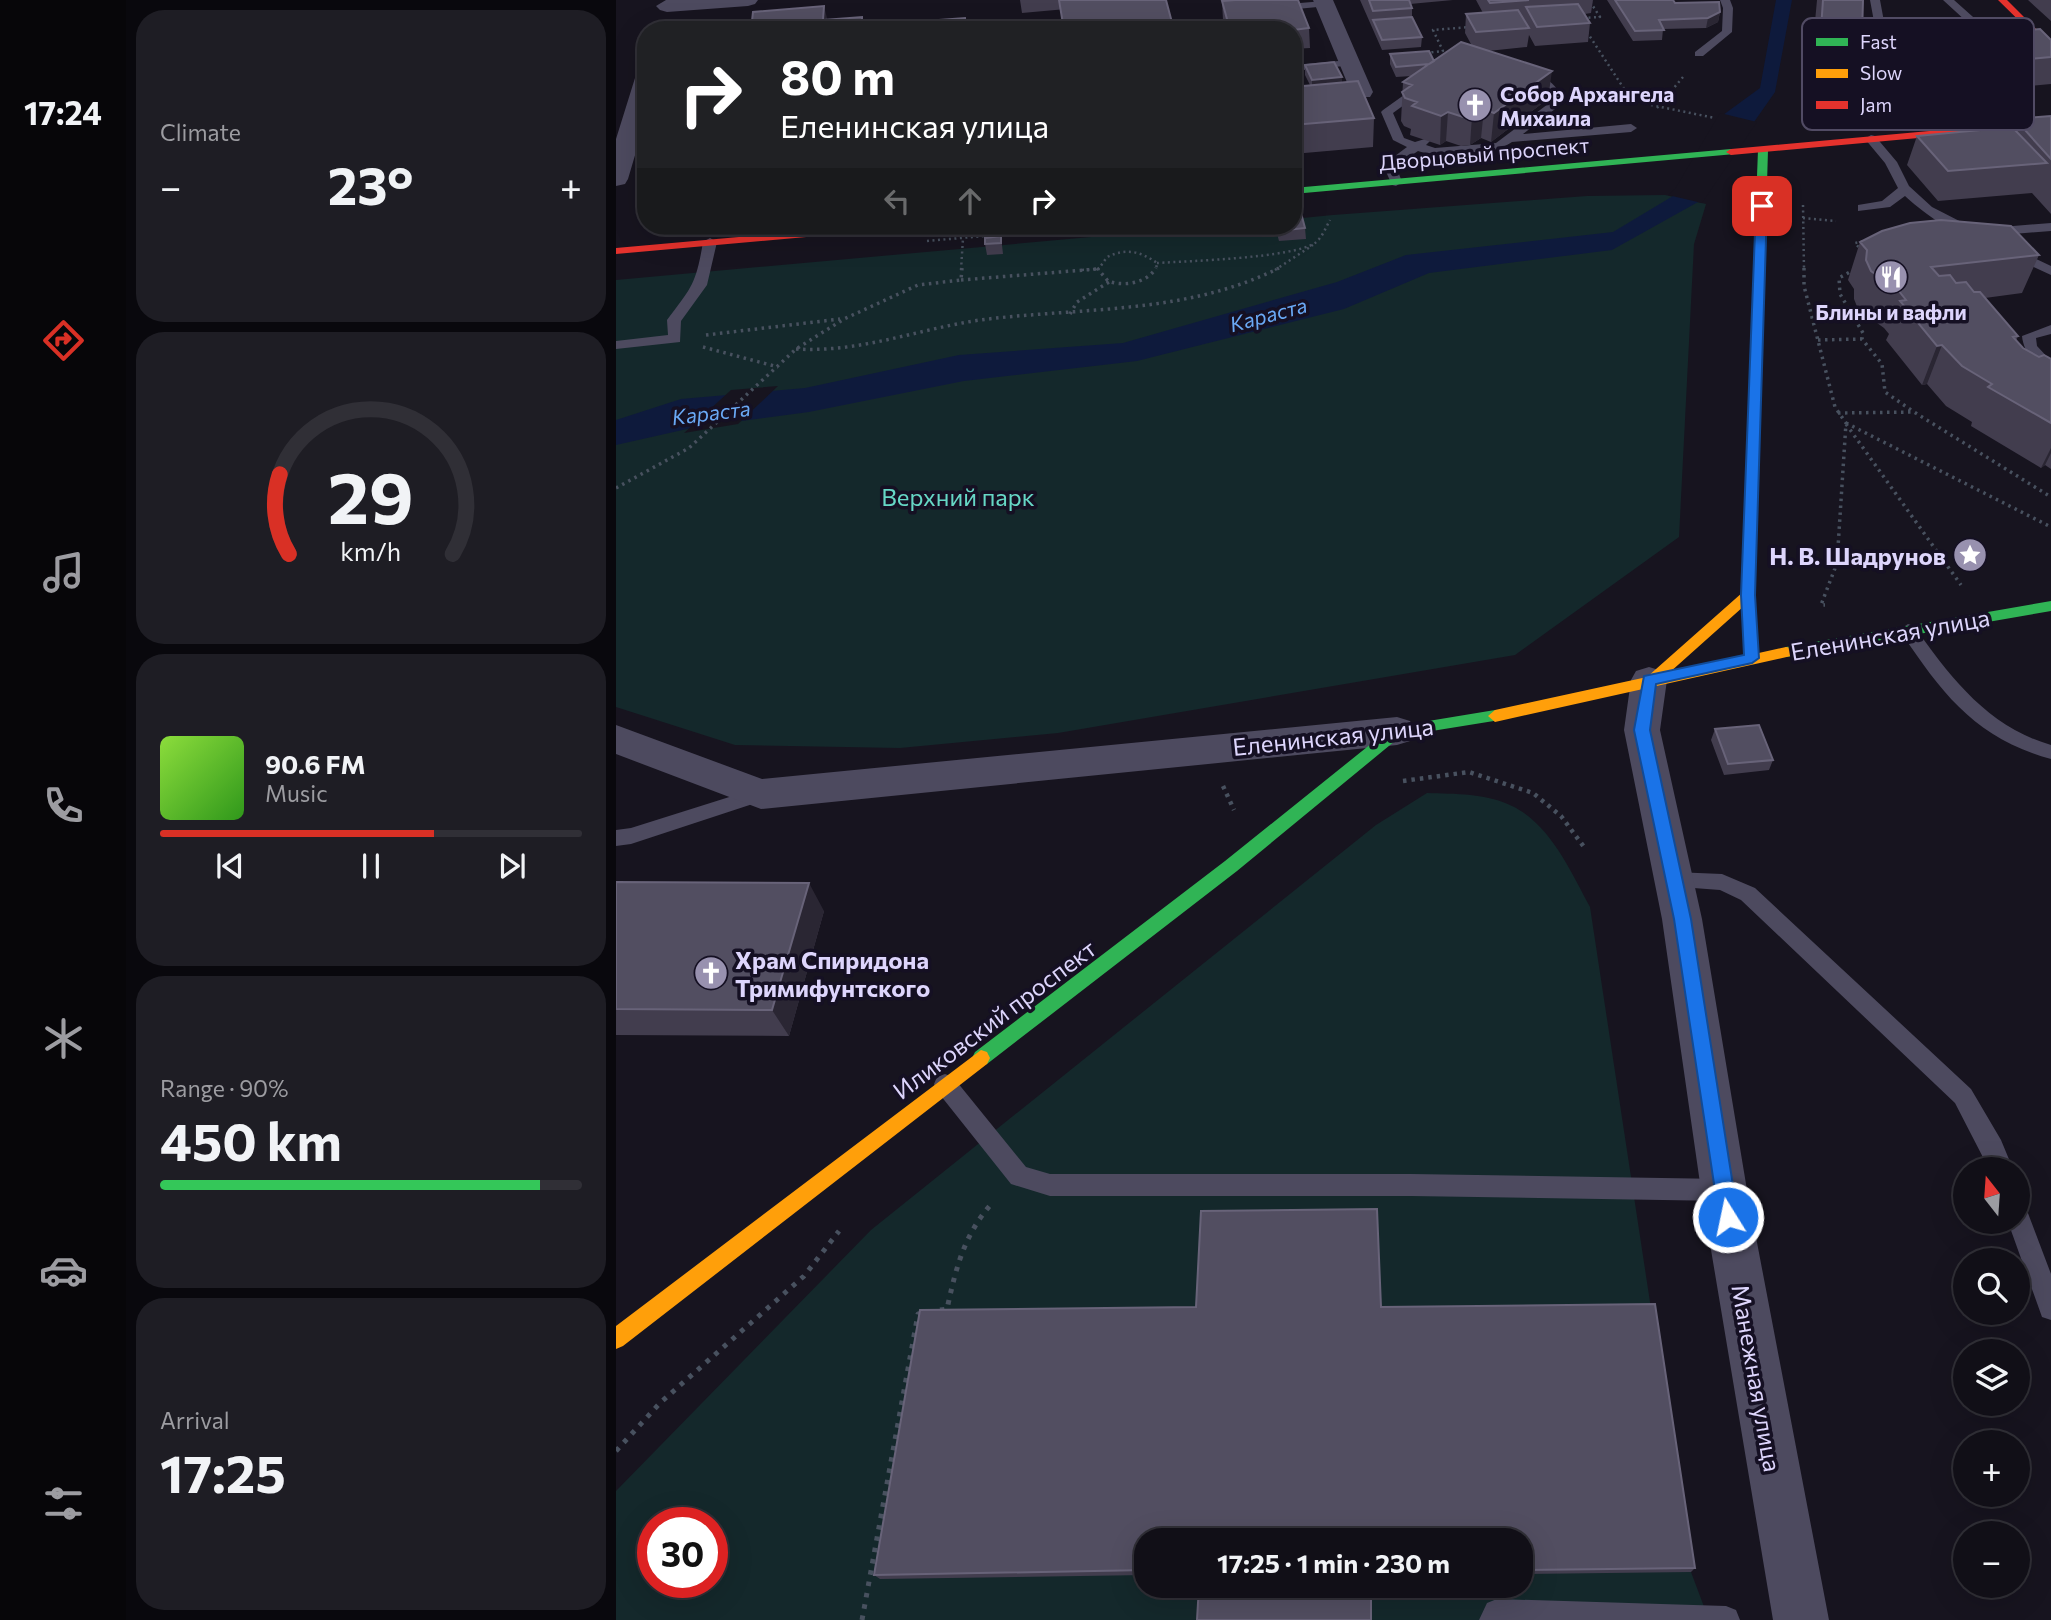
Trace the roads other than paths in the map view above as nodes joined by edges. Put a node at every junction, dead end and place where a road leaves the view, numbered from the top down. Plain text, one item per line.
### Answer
1 (748, 0) edge
2 (1724, 0) edge
3 (1875, 0) edge
4 (1948, 0) edge
5 (2002, 0) edge
6 (1324, 2) edge
7 (668, 3) edge
8 (1270, 8) edge
9 (1878, 18) edge
10 (1968, 18) edge
11 (2020, 18) edge
12 (663, 21) edge
13 (2034, 32) edge
14 (2051, 49) edge
15 (1699, 54) dead end
16 (1350, 63) junction
17 (1302, 67) edge
18 (1518, 71) edge
19 (1430, 82) edge
20 (1356, 93) edge
21 (637, 108) edge
22 (1631, 128) dead end
23 (1972, 130) edge
24 (1509, 139) junction
25 (1871, 139) junction
26 (1421, 143) junction
27 (1763, 150) junction
28 (616, 179) edge
29 (1396, 182) junction
30 (1904, 188) junction
31 (1302, 190) edge
32 (1862, 208) dead end
33 (2051, 227) edge
34 (1974, 234) junction
35 (791, 235) edge
36 (710, 242) junction
37 (616, 251) edge
38 (2051, 271) edge
39 (2051, 329) edge
40 (616, 345) edge
41 (2051, 370) edge
42 (1748, 595) junction
43 (2051, 606) edge
44 (1908, 630) junction
45 (1752, 658) junction
46 (1649, 680) junction
47 (1397, 731) junction
48 (616, 739) edge
49 (2051, 751) edge
50 (761, 794) junction
51 (616, 838) edge
52 (1674, 880) junction
53 (945, 1084) junction
54 (1996, 1157) edge
55 (1724, 1190) junction
56 (2024, 1234) edge
57 (2051, 1308) edge
58 (616, 1339) edge
59 (1493, 1620) edge
60 (1726, 1620) edge
61 (1791, 1620) edge

1 - 7 street
2 - 15 lane
3 - 9 lane
4 - 10 lane
5 - 11 main road
6 - 8 lane
6 - 16 street
7 - 12 street
13 - 14 main road
16 - 17 lane
16 - 20 street
18 - 24 lane
19 - 26 lane
21 - 28 street
22 - 24 lane
23 - 25 main road
24 - 26 lane
25 - 27 main road
25 - 30 lane
26 - 29 lane
27 - 29 main road, Дворцовый проспект
27 - 42 main road
29 - 31 main road, Дворцовый проспект
30 - 32 lane
30 - 34 lane
33 - 34 lane
34 - 38 lane
35 - 36 main road
36 - 37 main road
36 - 40 lane
39 - 41 lane
42 - 45 main road
42 - 46 main road
43 - 44 main road, Еленинская улица
44 - 45 main road, Еленинская улица
44 - 49 lane
45 - 46 main road, Еленинская улица
46 - 47 main road, Еленинская улица
46 - 52 street, Манежная улица
47 - 50 street, Еленинская улица
47 - 53 main road, Иликовский проспект
48 - 50 street, Еленинская улица
50 - 51 lane
52 - 54 lane
52 - 55 street, Манежная улица
53 - 55 lane
53 - 58 main road, Иликовский проспект
55 - 61 street, Манежная улица
56 - 57 lane
59 - 60 lane

